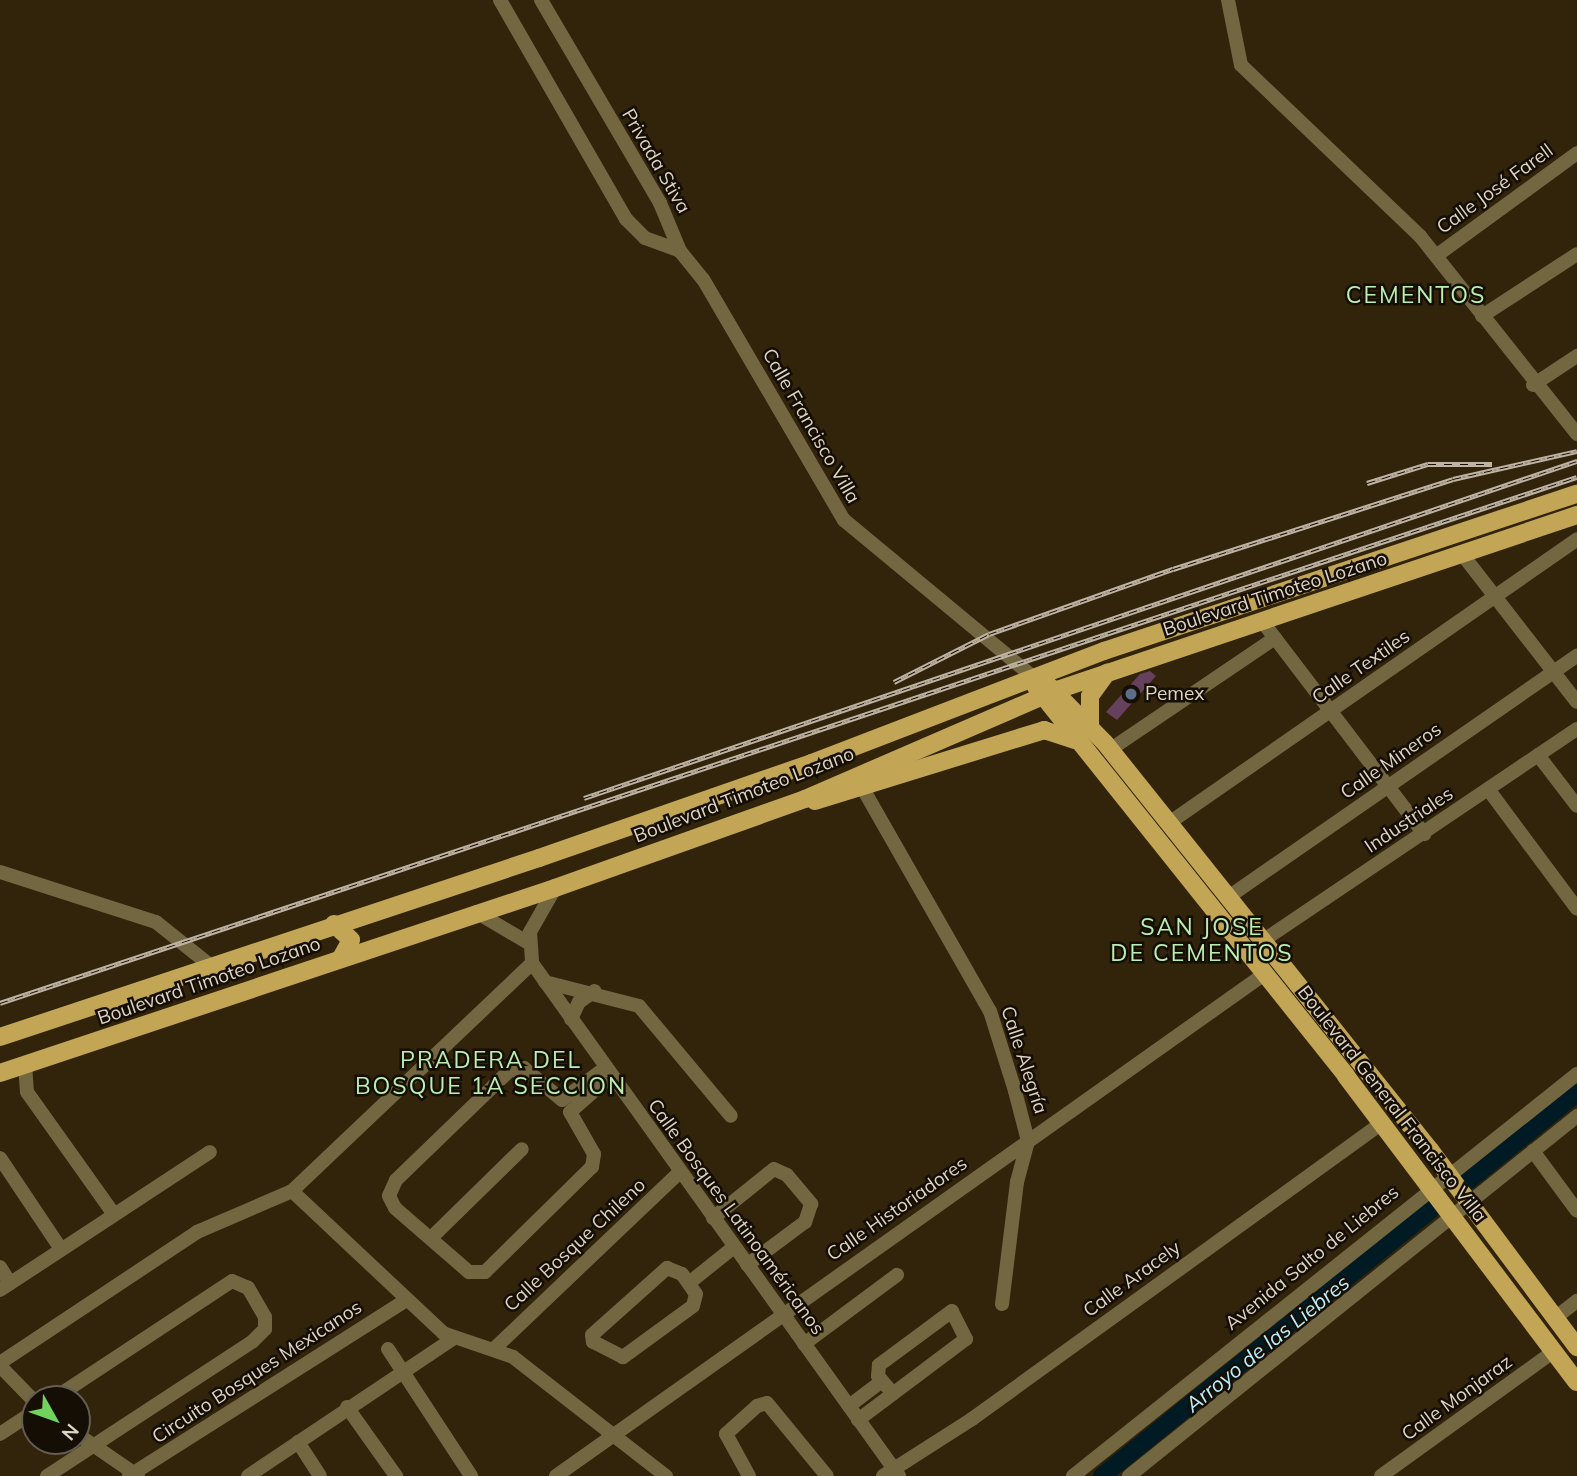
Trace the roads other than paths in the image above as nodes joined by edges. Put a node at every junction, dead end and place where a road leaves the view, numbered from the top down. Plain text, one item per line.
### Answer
1 (500, 0) edge
2 (541, 0) edge
3 (1228, 0) edge
4 (1577, 153) edge
5 (680, 251) junction
6 (1577, 254) edge
7 (1436, 256) junction
8 (1482, 316) junction
9 (1577, 356) edge
10 (1533, 385) junction
11 (1577, 435) edge
12 (1577, 494) edge
13 (1577, 515) edge
14 (1556, 522) junction
15 (1575, 540) edge
16 (1462, 554) junction
17 (1495, 599) junction
18 (1262, 621) junction
19 (1275, 638) junction
20 (1577, 656) edge
21 (1555, 672) junction
22 (1107, 673) junction
23 (1033, 677) junction
24 (1057, 690) junction
25 (1039, 696) junction
26 (1577, 702) edge
27 (1331, 712) junction
28 (1090, 725) junction
29 (1577, 729) edge
30 (1078, 742) junction
31 (1111, 749) junction
32 (1538, 755) junction
33 (859, 783) junction
34 (1388, 787) junction
35 (1488, 789) junction
36 (1577, 806) edge
37 (1169, 823) junction
38 (1424, 834) junction
39 (0, 872) edge
40 (555, 888) junction
41 (1227, 898) junction
42 (388, 907) junction
43 (1577, 909) edge
44 (476, 912) junction
45 (334, 925) junction
46 (396, 940) junction
47 (527, 942) junction
48 (1261, 942) junction
49 (341, 958) junction
50 (532, 963) junction
51 (211, 966) junction
52 (1263, 975) junction
53 (545, 982) junction
54 (595, 991) junction
55 (571, 1019) junction
56 (0, 1037) edge
57 (25, 1064) junction
58 (0, 1073) edge
59 (607, 1073) junction
60 (1577, 1074) edge
61 (731, 1116) dead end
62 (1577, 1116) edge
63 (1382, 1123) junction
64 (1028, 1141) junction
65 (522, 1149) dead end
66 (1533, 1151) junction
67 (210, 1152) dead end
68 (0, 1158) edge
69 (680, 1172) junction
70 (1457, 1188) junction
71 (1432, 1190) junction
72 (292, 1191) junction
73 (1577, 1211) edge
74 (1449, 1212) junction
75 (113, 1213) junction
76 (713, 1218) junction
77 (431, 1238) junction
78 (734, 1247) junction
79 (61, 1249) junction
80 (747, 1265) junction
81 (0, 1267) edge
82 (897, 1275) dead end
83 (689, 1283) junction
84 (5, 1286) edge
85 (406, 1300) junction
86 (1577, 1301) edge
87 (1002, 1304) dead end
88 (782, 1315) junction
89 (1555, 1318) junction
90 (454, 1339) junction
91 (804, 1344) junction
92 (496, 1347) junction
93 (1577, 1347) edge
94 (388, 1349) dead end
95 (1554, 1351) junction
96 (0, 1364) edge
97 (402, 1369) junction
98 (882, 1381) junction
99 (1577, 1382) edge
100 (74, 1385) edge
101 (21, 1387) edge
102 (892, 1394) junction
103 (849, 1406) junction
104 (347, 1407) junction
105 (21, 1420) edge
106 (858, 1420) junction
107 (0, 1434) edge
108 (616, 1438) junction
109 (298, 1442) junction
110 (91, 1444) edge
111 (94, 1446) junction
112 (896, 1472) edge
113 (134, 1475) edge
114 (47, 1476) edge
115 (248, 1476) edge
116 (320, 1476) edge
117 (396, 1476) edge
118 (471, 1476) edge
119 (556, 1476) edge
120 (666, 1476) edge
121 (749, 1476) edge
122 (827, 1476) edge
123 (1073, 1476) edge
124 (1129, 1476) edge
125 (1381, 1476) edge

1 - 5 street
2 - 5 street, Privada Stiva
3 - 7 street
4 - 7 street, Calle José Farell
5 - 23 street, Calle Francisco Villa
6 - 8 street
7 - 8 street
8 - 10 street
9 - 10 street
10 - 11 street
12 - 23 main road, Boulevard Timoteo Lozano
13 - 14 main road, Boulevard Timoteo Lozano
14 - 15 street, Calle Textiles
14 - 16 main road, Boulevard Timoteo Lozano
15 - 17 street, Calle Textiles
16 - 17 street
16 - 18 main road, Boulevard Timoteo Lozano
17 - 21 street
17 - 27 street, Calle Textiles
18 - 19 street
18 - 22 main road, Boulevard Timoteo Lozano
19 - 27 street
19 - 31 street
20 - 21 street, Calle Mineros
21 - 26 street
21 - 34 street, Calle Mineros
22 - 24 main road, Boulevard Timoteo Lozano
22 - 28 main road
23 - 24 main road, Boulevard General Francisco Villa
23 - 25 main road, Boulevard General Francisco Villa
23 - 42 main road, Boulevard Timoteo Lozano
24 - 25 main road, Boulevard Timoteo Lozano
24 - 28 main road, Boulevard General Francisco Villa
25 - 30 main road, Boulevard General Francisco Villa
25 - 33 main road, Boulevard Timoteo Lozano
27 - 34 street
27 - 37 street, Calle Textiles
28 - 31 main road, Boulevard General Francisco Villa
29 - 32 street, Industriales
30 - 33 main road
30 - 52 main road, Boulevard General Francisco Villa
31 - 37 main road, Boulevard General Francisco Villa
32 - 35 street, Industriales
32 - 36 street
33 - 40 main road, Boulevard Timoteo Lozano
33 - 64 street, Calle Alegría
34 - 38 street
34 - 41 street, Calle Mineros
35 - 38 street, Industriales
35 - 43 street
37 - 41 main road, Boulevard General Francisco Villa
38 - 48 street, Industriales
39 - 51 street
40 - 44 main road, Boulevard Timoteo Lozano
40 - 47 street
41 - 48 main road, Boulevard General Francisco Villa
42 - 45 main road, Boulevard Timoteo Lozano
42 - 46 main road
44 - 46 main road, Boulevard Timoteo Lozano
44 - 47 street
45 - 49 main road
45 - 51 main road, Boulevard Timoteo Lozano
46 - 49 main road, Boulevard Timoteo Lozano
47 - 50 street, Calle Bosques Latinoaméricanos
48 - 70 main road, Boulevard General Francisco Villa
49 - 57 main road, Boulevard Timoteo Lozano
50 - 53 street, Calle Bosques Latinoaméricanos
50 - 72 street
51 - 56 main road, Boulevard Timoteo Lozano
52 - 63 main road, Boulevard General Francisco Villa
52 - 64 street, Calle Historiadores
53 - 54 street
53 - 55 street, Calle Bosques Latinoaméricanos
54 - 55 street
54 - 61 street
55 - 59 street, Calle Bosques Latinoaméricanos
57 - 58 main road, Boulevard Timoteo Lozano
57 - 75 street
59 - 69 street, Calle Bosques Latinoaméricanos
59 - 77 street
59 - 77 street
60 - 70 street, Avenida Salto de Liebres
62 - 66 street, Avenida Salto de Liebres
63 - 71 main road, Boulevard General Francisco Villa
63 - 112 street, Calle Aracely
64 - 87 street, Calle Alegría
64 - 88 street, Calle Historiadores
65 - 77 street
66 - 70 street, Avenida Salto de Liebres
66 - 73 street
67 - 75 street
68 - 79 street
69 - 76 street, Calle Bosques Latinoaméricanos
69 - 92 street, Calle Bosque Chileno
70 - 71 street, Avenida Salto de Liebres
70 - 74 street, Avenida Salto de Liebres
70 - 89 main road, Boulevard General Francisco Villa
71 - 74 main road, Boulevard General Francisco Villa
71 - 123 street, Avenida Salto de Liebres
72 - 85 street
72 - 96 street
74 - 95 main road, Boulevard General Francisco Villa
74 - 124 street, Avenida Salto de Liebres
75 - 79 street
76 - 78 street, Calle Bosques Latinoaméricanos
76 - 80 street
78 - 80 street, Calle Bosques Latinoaméricanos
78 - 83 street
79 - 84 street
80 - 88 street, Calle Bosques Latinoaméricanos
81 - 84 street
82 - 91 street
83 - 83 street
85 - 90 street
85 - 113 street, Circuito Bosques Mexicanos
86 - 89 street
88 - 91 street, Calle Bosques Latinoaméricanos
88 - 108 street, Calle Historiadores
89 - 93 main road, Boulevard General Francisco Villa
90 - 92 street
90 - 97 street
91 - 103 street, Calle Bosques Latinoaméricanos
92 - 108 street
94 - 97 street
95 - 99 main road, Boulevard General Francisco Villa
95 - 125 street, Calle Monjaraz
96 - 101 street
97 - 104 street
97 - 118 street
98 - 102 street
98 - 102 street
98 - 103 street
100 - 111 street
102 - 106 street
103 - 106 street, Calle Bosques Latinoaméricanos
104 - 109 street
104 - 117 street
105 - 107 street
106 - 112 street, Calle Bosques Latinoaméricanos
108 - 119 street, Calle Historiadores
108 - 120 street
109 - 115 street
109 - 116 street
110 - 111 street
111 - 113 street
111 - 114 street
121 - 122 street

